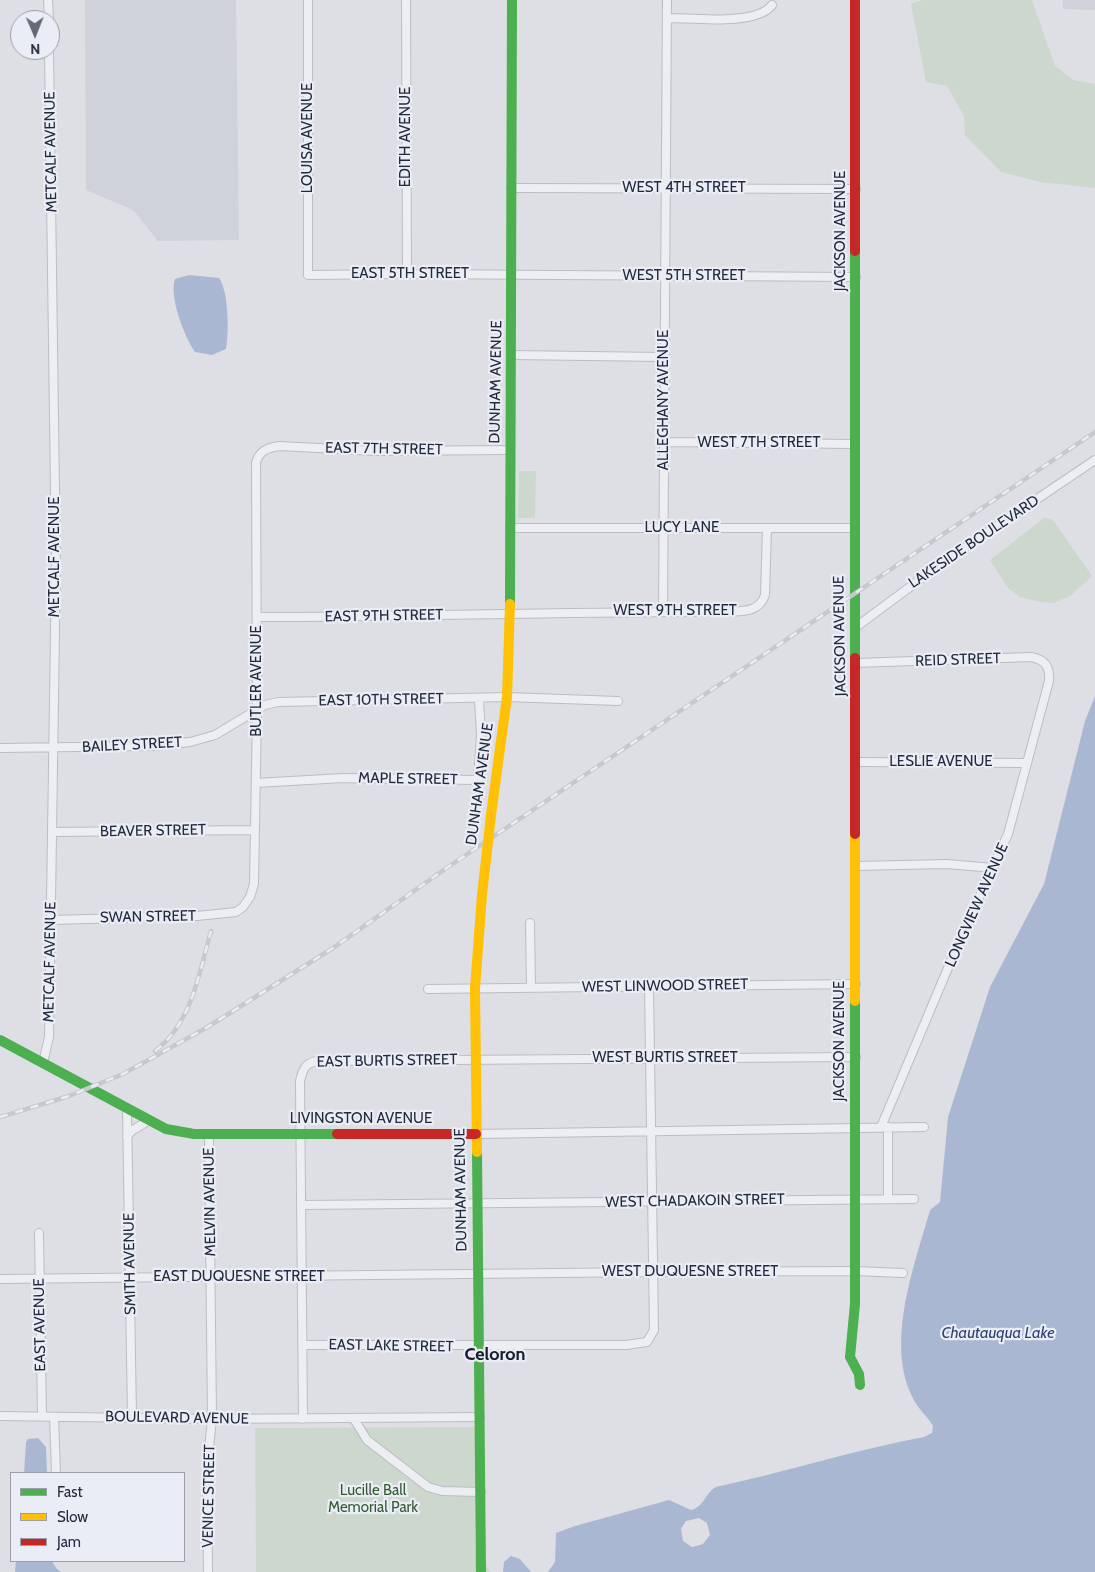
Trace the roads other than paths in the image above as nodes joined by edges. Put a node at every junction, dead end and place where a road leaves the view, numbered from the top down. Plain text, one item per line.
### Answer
1 (308, 0) edge
2 (406, 0) edge
3 (512, 0) edge
4 (667, 0) edge
5 (855, 0) edge
6 (772, 4) dead end
7 (667, 18) junction
8 (49, 60) edge
9 (511, 188) junction
10 (666, 188) junction
11 (856, 189) junction
12 (407, 274) junction
13 (308, 275) joint
14 (513, 275) junction
15 (665, 275) junction
16 (856, 277) junction
17 (511, 355) junction
18 (664, 357) junction
19 (664, 442) junction
20 (854, 444) junction
21 (510, 450) junction
22 (261, 453) joint
23 (1095, 460) edge
24 (510, 528) junction
25 (663, 528) junction
26 (767, 528) junction
27 (854, 528) junction
28 (510, 612) junction
29 (663, 612) junction
30 (257, 617) junction
31 (856, 627) junction
32 (856, 663) junction
33 (1049, 674) joint
34 (507, 697) junction
35 (479, 699) junction
36 (618, 701) dead end
37 (257, 710) junction
38 (0, 748) edge
39 (53, 748) junction
40 (856, 762) junction
41 (1027, 763) junction
42 (256, 783) junction
43 (255, 830) junction
44 (52, 832) junction
45 (856, 866) junction
46 (994, 868) junction
47 (243, 907) joint
48 (51, 920) junction
49 (530, 922) dead end
50 (856, 984) junction
51 (649, 986) junction
52 (475, 988) junction
53 (531, 988) junction
54 (428, 989) dead end
55 (0, 1040) edge
56 (856, 1057) junction
57 (650, 1058) junction
58 (475, 1059) junction
59 (43, 1063) junction
60 (127, 1109) junction
61 (148, 1121) junction
62 (885, 1127) junction
63 (924, 1127) dead end
64 (855, 1129) junction
65 (650, 1132) junction
66 (209, 1134) junction
67 (301, 1134) junction
68 (476, 1134) junction
69 (128, 1136) junction
70 (855, 1199) junction
71 (888, 1199) junction
72 (914, 1199) dead end
73 (651, 1202) junction
74 (476, 1203) junction
75 (302, 1205) junction
76 (39, 1233) dead end
77 (855, 1271) junction
78 (652, 1272) junction
79 (903, 1273) dead end
80 (477, 1274) junction
81 (212, 1276) junction
82 (130, 1277) junction
83 (303, 1277) junction
84 (0, 1279) edge
85 (40, 1279) junction
86 (304, 1345) junction
87 (479, 1347) junction
88 (860, 1385) dead end
89 (0, 1416) edge
90 (42, 1416) junction
91 (54, 1416) junction
92 (480, 1417) junction
93 (132, 1418) junction
94 (212, 1419) junction
95 (303, 1419) junction
96 (354, 1419) junction
97 (56, 1472) edge
98 (481, 1492) junction
99 (208, 1572) edge
100 (482, 1572) edge

1 - 13 street, LOUISA AVENUE
2 - 12 street, EDITH AVENUE
3 - 9 street, DUNHAM AVENUE
4 - 7 street, ALLEGHANY AVENUE
5 - 11 street, JACKSON AVENUE
6 - 7 street
7 - 10 street, ALLEGHANY AVENUE
8 - 39 street, METCALF AVENUE
9 - 10 street, WEST 4TH STREET
9 - 14 street, DUNHAM AVENUE
10 - 11 street, WEST 4TH STREET
10 - 15 street, ALLEGHANY AVENUE
11 - 16 street, JACKSON AVENUE
12 - 13 street, EAST 5TH STREET
12 - 14 street, EAST 5TH STREET
14 - 15 street, WEST 5TH STREET
14 - 17 street, DUNHAM AVENUE
15 - 16 street, WEST 5TH STREET
15 - 18 street, ALLEGHANY AVENUE
16 - 20 street, JACKSON AVENUE
17 - 18 street
17 - 21 street, DUNHAM AVENUE
18 - 19 street, ALLEGHANY AVENUE
19 - 20 street, WEST 7TH STREET
19 - 25 street, ALLEGHANY AVENUE
20 - 27 street, JACKSON AVENUE
21 - 22 street, EAST 7TH STREET
21 - 24 street, DUNHAM AVENUE
22 - 30 street, BUTLER AVENUE
23 - 31 street, LAKESIDE BOULEVARD
24 - 25 street, LUCY LANE
24 - 28 street, DUNHAM AVENUE
25 - 26 street, LUCY LANE
25 - 29 street, ALLEGHANY AVENUE
26 - 27 street, LUCY LANE
26 - 29 street, WEST 9TH STREET
27 - 31 street, JACKSON AVENUE
28 - 29 street, WEST 9TH STREET
28 - 30 street, EAST 9TH STREET
28 - 34 street, DUNHAM AVENUE
30 - 37 street, BUTLER AVENUE
31 - 32 street, JACKSON AVENUE
32 - 33 street, REID STREET
32 - 40 street, JACKSON AVENUE
33 - 41 street, LONGVIEW AVENUE
34 - 35 street, EAST 10TH STREET
34 - 36 street, EAST 10TH STREET
34 - 52 street, DUNHAM AVENUE, bridge
35 - 37 street, EAST 10TH STREET
35 - 42 street, MAPLE STREET
37 - 39 street, BAILEY STREET
37 - 42 street, BUTLER AVENUE
38 - 39 street, BAILEY STREET
39 - 44 street, METCALF AVENUE
40 - 41 street, LESLIE AVENUE
40 - 45 street, JACKSON AVENUE
41 - 46 street, LONGVIEW AVENUE
42 - 43 street, BUTLER AVENUE
43 - 44 street, BEAVER STREET
43 - 47 street, BUTLER AVENUE
44 - 48 street, METCALF AVENUE
45 - 46 street
45 - 50 street, JACKSON AVENUE
46 - 62 street, LONGVIEW AVENUE
47 - 48 street, SWAN STREET
48 - 59 street, METCALF AVENUE
49 - 53 street
50 - 51 street, WEST LINWOOD STREET
50 - 56 street, JACKSON AVENUE
51 - 53 street, WEST LINWOOD STREET
51 - 57 street
52 - 53 street, WEST LINWOOD STREET
52 - 54 street, WEST LINWOOD STREET
52 - 58 street, DUNHAM AVENUE
55 - 59 street, LIVINGSTON AVENUE
56 - 57 street, WEST BURTIS STREET
56 - 64 street, JACKSON AVENUE
57 - 58 street, WEST BURTIS STREET
57 - 65 street
58 - 67 street, EAST BURTIS STREET
58 - 68 street, DUNHAM AVENUE
59 - 60 street, LIVINGSTON AVENUE
60 - 61 street, LIVINGSTON AVENUE
60 - 69 street, SMITH AVENUE
61 - 66 street, LIVINGSTON AVENUE
61 - 69 street
62 - 63 street, LIVINGSTON AVENUE
62 - 64 street, LIVINGSTON AVENUE
62 - 71 street
64 - 65 street, LIVINGSTON AVENUE
64 - 70 street, JACKSON AVENUE
65 - 68 street, LIVINGSTON AVENUE
65 - 73 street
66 - 67 street, LIVINGSTON AVENUE
66 - 81 street, MELVIN AVENUE
67 - 68 street, LIVINGSTON AVENUE
67 - 75 street
68 - 74 street, DUNHAM AVENUE
69 - 82 street, SMITH AVENUE
70 - 71 street, WEST CHADAKOIN STREET
70 - 73 street, WEST CHADAKOIN STREET
70 - 77 street, JACKSON AVENUE
71 - 72 street, WEST CHADAKOIN STREET
73 - 74 street, WEST CHADAKOIN STREET
73 - 78 street
74 - 75 street, WEST CHADAKOIN STREET
74 - 80 street, DUNHAM AVENUE
75 - 83 street
76 - 85 street, EAST AVENUE
77 - 78 street, WEST DUQUESNE STREET
77 - 79 street, WEST DUQUESNE STREET
77 - 88 street, JACKSON AVENUE
78 - 80 street, WEST DUQUESNE STREET
78 - 87 street, EAST LAKE STREET
80 - 83 street, EAST DUQUESNE STREET
80 - 87 street, DUNHAM AVENUE
81 - 82 street, EAST DUQUESNE STREET
81 - 83 street, EAST DUQUESNE STREET
81 - 94 street, MELVIN AVENUE
82 - 85 street, EAST DUQUESNE STREET
82 - 93 street, SMITH AVENUE
83 - 86 street
84 - 85 street, EAST DUQUESNE STREET
85 - 90 street, EAST AVENUE
86 - 87 street, EAST LAKE STREET
86 - 95 street
87 - 92 street, DUNHAM AVENUE
89 - 90 street, BOULEVARD AVENUE
90 - 91 street, BOULEVARD AVENUE
91 - 93 street, BOULEVARD AVENUE
91 - 97 street
92 - 96 street, BOULEVARD AVENUE
92 - 98 street, DUNHAM AVENUE
93 - 94 street, BOULEVARD AVENUE
94 - 95 street, BOULEVARD AVENUE
94 - 99 street, VENICE STREET
95 - 96 street, BOULEVARD AVENUE
96 - 98 street
98 - 100 street, DUNHAM AVENUE

